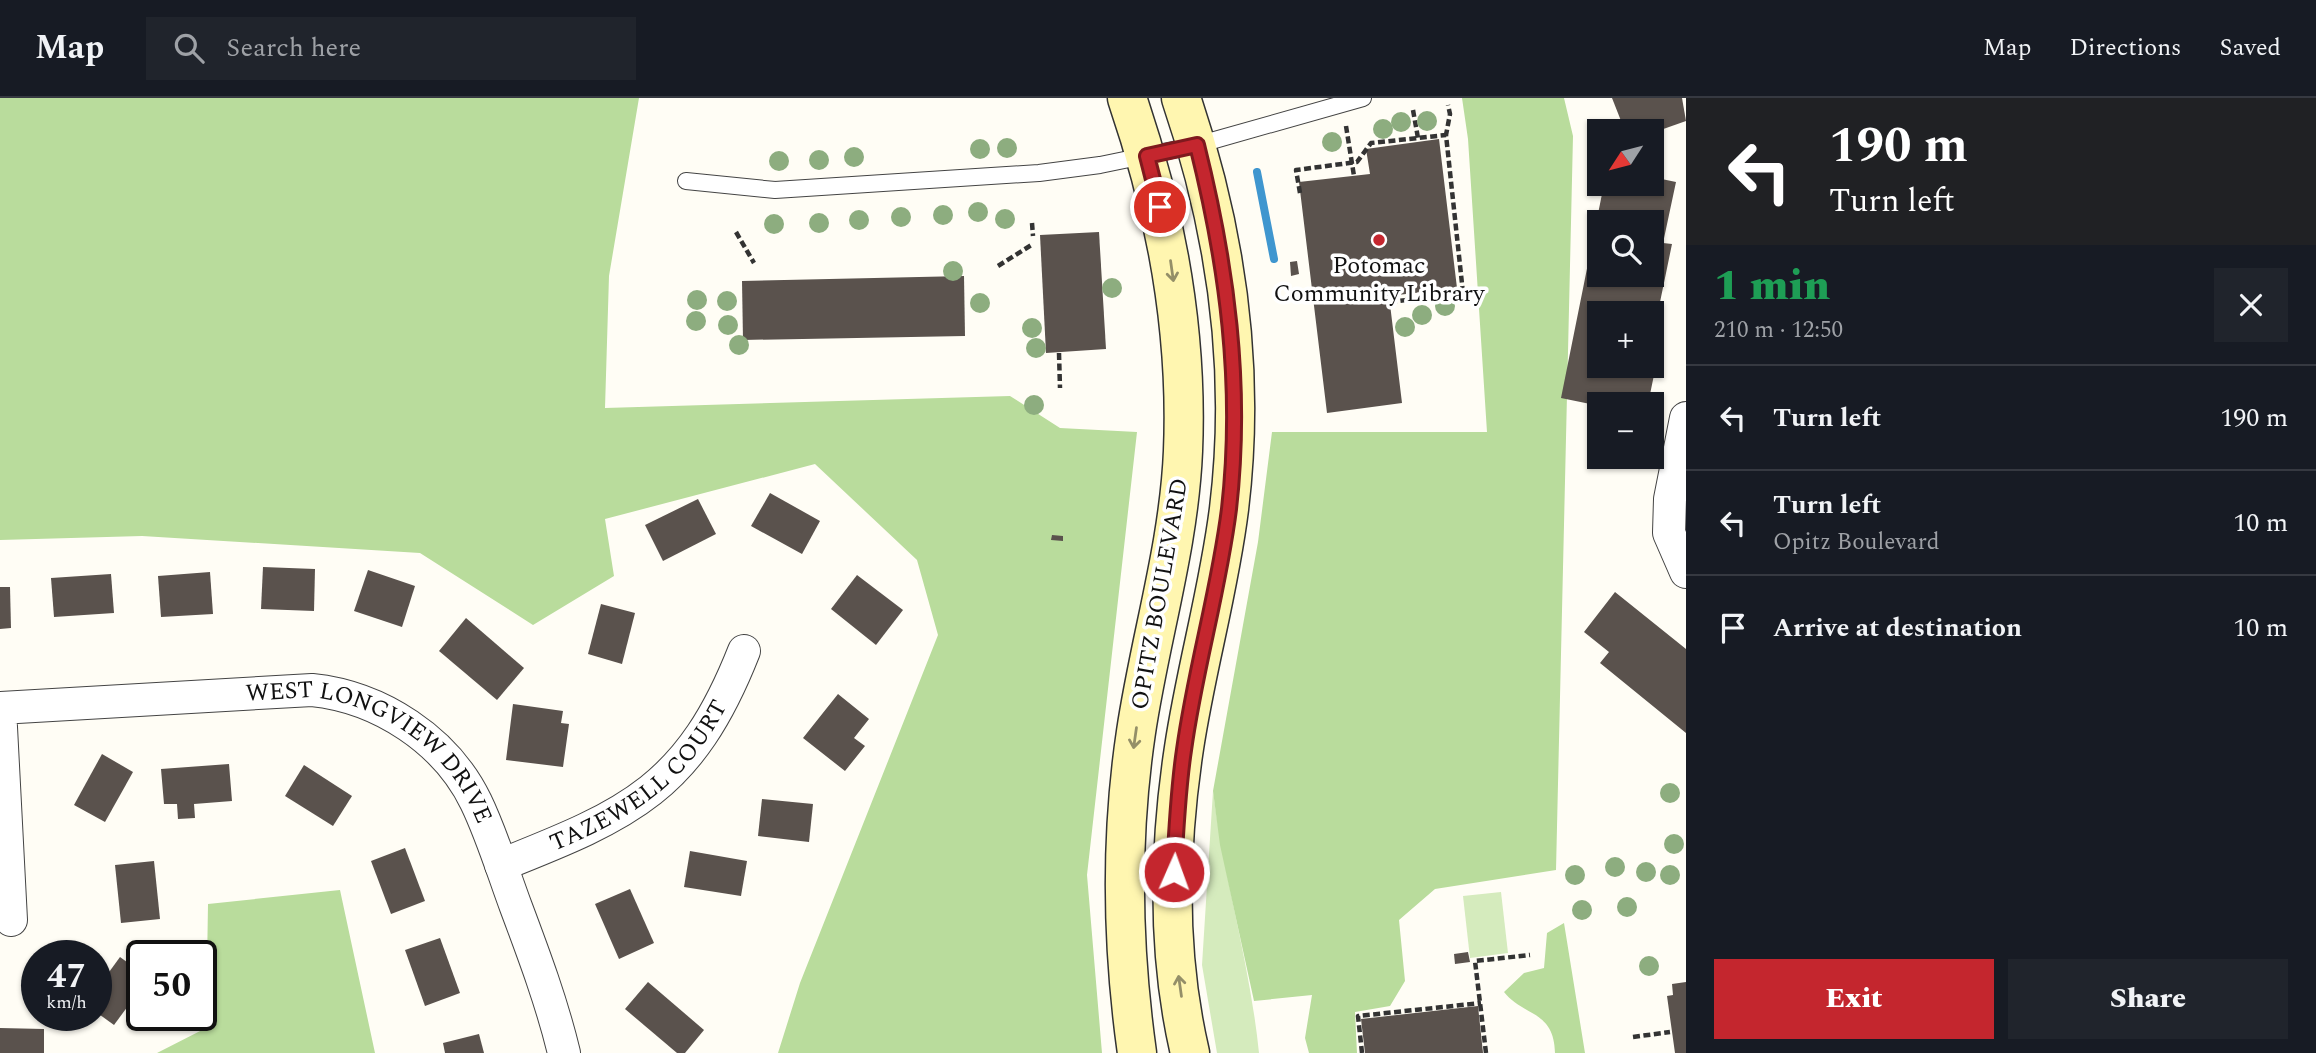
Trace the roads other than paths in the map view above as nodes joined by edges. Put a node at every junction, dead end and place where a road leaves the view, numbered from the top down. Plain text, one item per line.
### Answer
1 (1128, 98) edge
2 (1181, 98) edge
3 (1363, 98) edge
4 (1197, 145) junction
5 (1147, 156) junction
6 (686, 181) dead end
7 (1686, 418) edge
8 (1686, 572) edge
9 (744, 652) dead end
10 (0, 708) edge
11 (500, 864) junction
12 (11, 920) dead end
13 (564, 1053) edge
14 (1137, 1053) edge
15 (1190, 1053) edge

1 - 5 main road, OPITZ BOULEVARD
2 - 4 main road, OPITZ BOULEVARD
3 - 4 lane
4 - 5 lane
15 -> 4 main road, OPITZ BOULEVARD
5 - 6 lane
5 -> 14 main road, OPITZ BOULEVARD
7 - 8 street
9 - 11 street, TAZEWELL COURT
10 - 11 street, WEST LONGVIEW DRIVE
10 - 12 street
11 - 13 street, WEST LONGVIEW DRIVE

